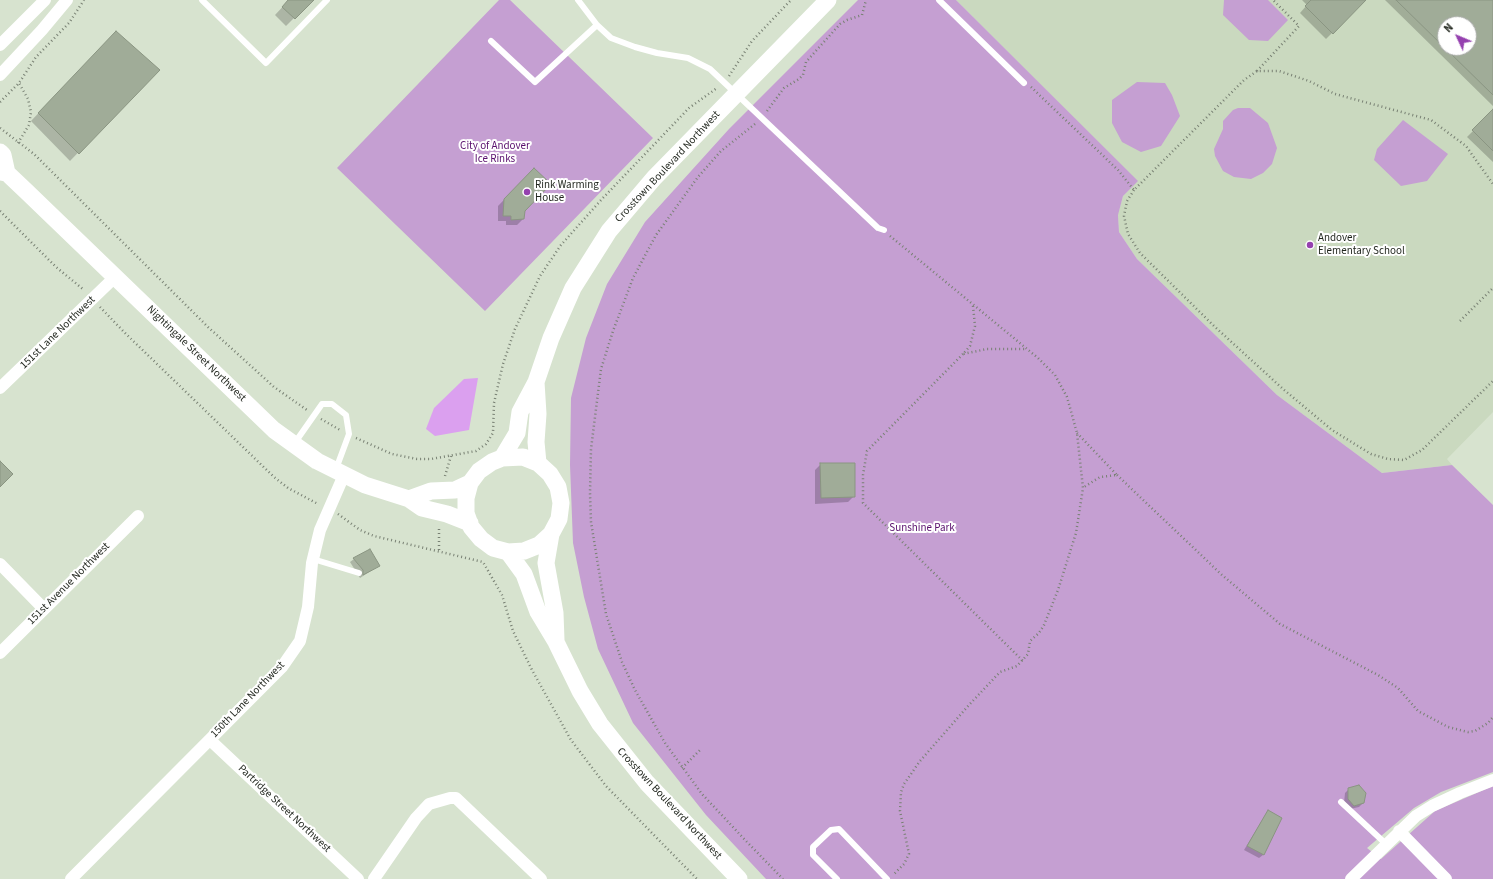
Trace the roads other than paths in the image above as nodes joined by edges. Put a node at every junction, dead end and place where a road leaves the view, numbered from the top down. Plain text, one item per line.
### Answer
1 (45, 0) edge
2 (67, 0) edge
3 (202, 0) edge
4 (327, 0) edge
5 (578, 0) edge
6 (828, 0) edge
7 (939, 0) edge
8 (597, 25) junction
9 (491, 41) dead end
10 (0, 45) edge
11 (0, 75) edge
12 (1024, 83) road end
13 (735, 94) junction
14 (0, 152) edge
15 (4, 172) edge
16 (884, 230) road end
17 (115, 277) junction
18 (536, 382) junction
19 (0, 388) edge
20 (294, 444) junction
21 (502, 458) junction
22 (538, 463) junction
23 (340, 473) junction
24 (470, 483) junction
25 (409, 499) junction
26 (138, 516) dead end
27 (470, 523) junction
28 (551, 534) junction
29 (508, 552) junction
30 (313, 558) junction
31 (0, 564) edge
32 (359, 573) dead end
33 (44, 609) junction
34 (556, 642) junction
35 (0, 652) edge
36 (210, 740) junction
37 (1493, 780) edge
38 (1341, 802) dead end
39 (1398, 831) junction
40 (1386, 844) junction
41 (71, 879) edge
42 (358, 879) edge
43 (374, 879) edge
44 (541, 879) edge
45 (739, 879) edge
46 (837, 879) edge
47 (887, 879) edge
48 (1351, 879) edge
49 (1446, 879) edge

1 - 10 street
2 - 11 street
3 - 4 lane
5 - 8 lane
6 - 13 street, Crosstown Boulevard Northwest
7 - 12 lane
8 - 9 lane
8 - 13 lane
13 - 16 lane
13 - 18 street, Crosstown Boulevard Northwest
14 - 15 street, Nightingale Street Northwest
15 - 17 street, Nightingale Street Northwest
17 - 19 street, 151st Lane Northwest
17 - 20 street, Nightingale Street Northwest
18 - 21 street, Crosstown Boulevard Northwest
18 - 22 street, Crosstown Boulevard Northwest
20 - 23 street, Nightingale Street Northwest
20 - 23 lane
21 - 22 street, Crosstown Boulevard Northwest
21 - 24 street, Crosstown Boulevard Northwest
22 - 28 street, Crosstown Boulevard Northwest
23 - 25 street, Nightingale Street Northwest
23 - 30 street, 150th Lane Northwest
24 - 25 street
24 - 27 street, Crosstown Boulevard Northwest
25 - 27 street, Nightingale Street Northwest
26 - 33 street, 151st Avenue Northwest
27 - 29 street, Crosstown Boulevard Northwest
28 - 29 street, Crosstown Boulevard Northwest
28 - 34 street, Crosstown Boulevard Northwest
29 - 34 street, Crosstown Boulevard Northwest
30 - 32 lane
30 - 36 street, 150th Lane Northwest
31 - 33 street
33 - 35 street, 151st Avenue Northwest
34 - 45 street, Crosstown Boulevard Northwest
36 - 41 street, 150th Lane Northwest
36 - 42 street, Partridge Street Northwest
37 - 39 street
38 - 40 lane
39 - 40 street
39 - 49 street
40 - 48 street
43 - 44 street
46 - 47 lane

